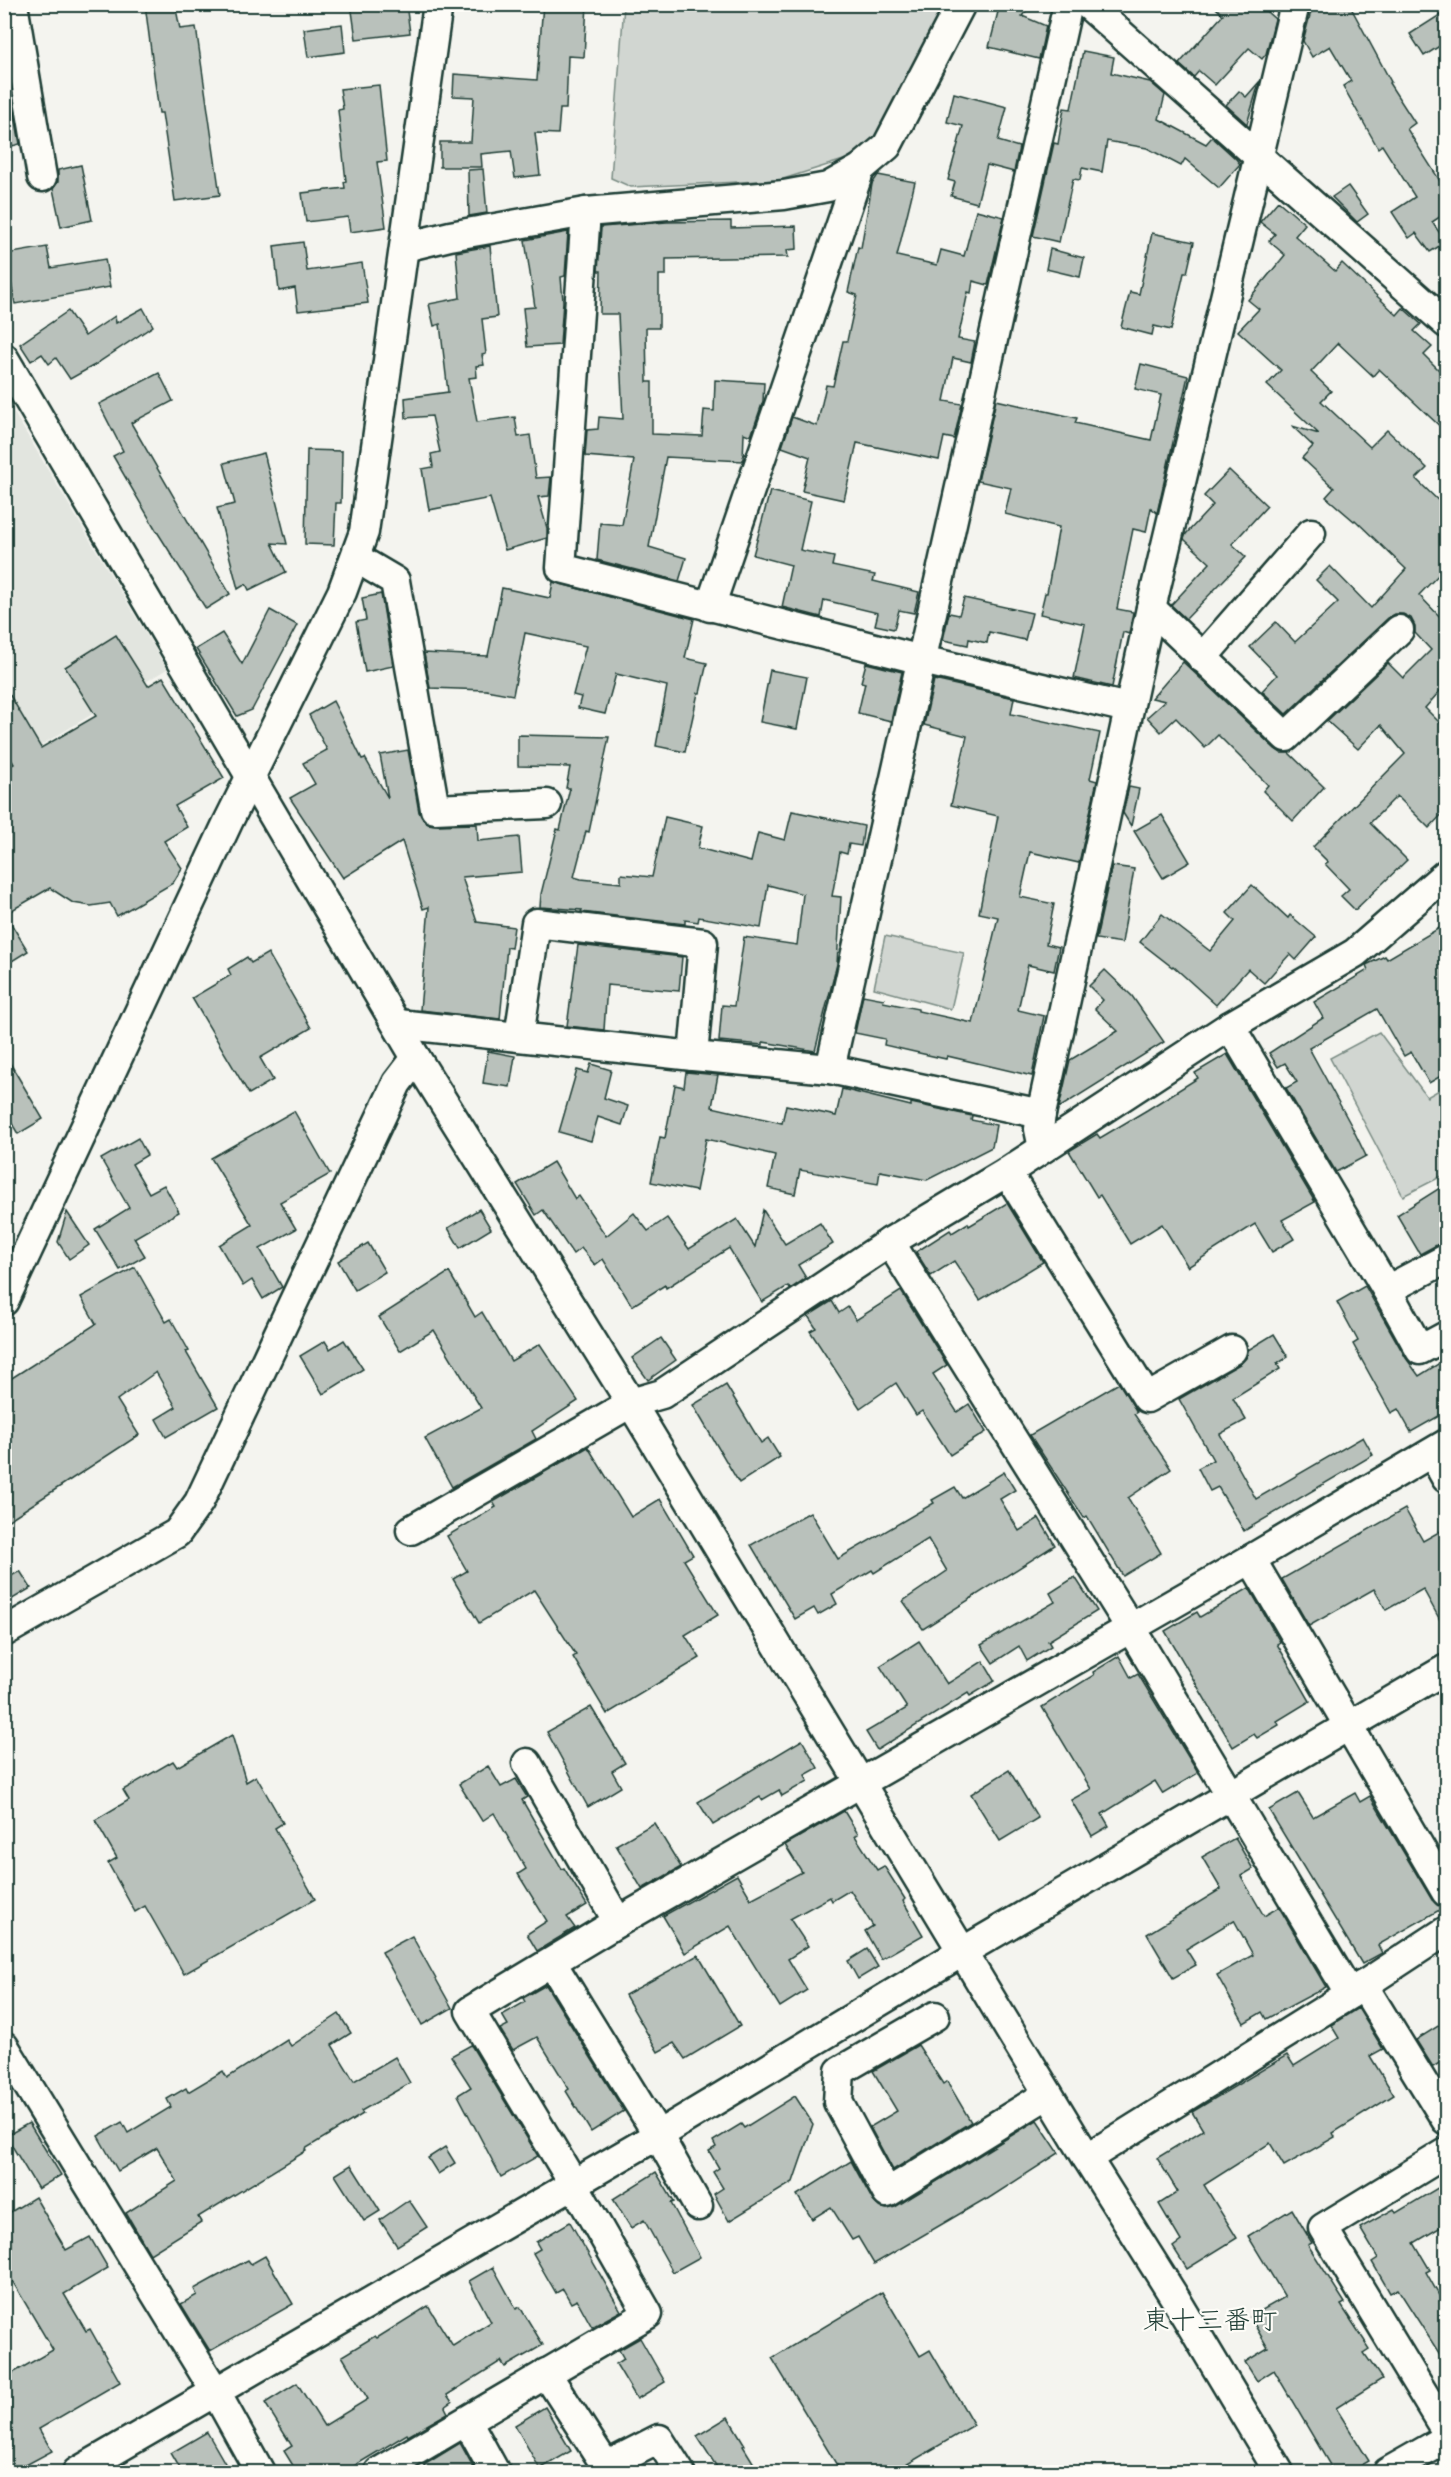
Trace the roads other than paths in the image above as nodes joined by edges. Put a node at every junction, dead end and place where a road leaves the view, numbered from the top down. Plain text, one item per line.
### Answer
1 (438, 4) edge
2 (961, 4) edge
3 (1068, 4) edge
4 (1086, 4) edge
5 (1295, 4) edge
6 (14, 7) edge
7 (1257, 157) junction
8 (860, 169) junction
9 (42, 177) dead end
10 (586, 212) junction
11 (405, 247) junction
12 (1446, 323) edge
13 (4, 358) edge
14 (1311, 533) dead end
15 (356, 558) junction
16 (710, 607) junction
17 (1151, 608) junction
18 (1399, 630) dead end
19 (1202, 658) junction
20 (922, 660) junction
21 (1128, 708) junction
22 (250, 776) junction
23 (548, 804) dead end
24 (1446, 874) edge
25 (398, 1024) junction
26 (1230, 1026) junction
27 (519, 1037) junction
28 (693, 1056) junction
29 (416, 1058) junction
30 (830, 1069) junction
31 (1041, 1114) junction
32 (1043, 1148) junction
33 (1007, 1172) junction
34 (890, 1242) junction
35 (1446, 1259) edge
36 (1387, 1290) junction
37 (4, 1301) edge
38 (1446, 1336) edge
39 (1232, 1350) dead end
40 (631, 1404) junction
41 (1439, 1449) edge
42 (1446, 1478) edge
43 (411, 1530) dead end
44 (1251, 1559) junction
45 (1130, 1627) junction
46 (4, 1632) edge
47 (1446, 1669) edge
48 (1349, 1726) junction
49 (527, 1763) dead end
50 (862, 1783) junction
51 (1230, 1796) junction
52 (1446, 1892) edge
53 (618, 1922) junction
54 (1446, 1931) edge
55 (962, 1952) junction
56 (552, 1963) junction
57 (1357, 1990) junction
58 (935, 2016) dead end
59 (4, 2046) edge
60 (1048, 2094) junction
61 (1446, 2120) edge
62 (658, 2135) junction
63 (1446, 2153) edge
64 (1086, 2157) junction
65 (573, 2183) junction
66 (698, 2206) dead end
67 (546, 2373) junction
68 (215, 2391) junction
69 (467, 2421) junction
70 (1446, 2432) edge
71 (1446, 2439) edge
72 (77, 2472) edge
73 (260, 2472) edge
74 (379, 2472) edge
75 (495, 2472) edge
76 (680, 2472) edge
77 (1279, 2472) edge
78 (1388, 2472) edge

1 - 11 street
2 - 8 street
3 - 20 street
4 - 7 street
5 - 7 street
6 - 9 street
7 - 12 street
7 - 17 street
8 - 10 street
8 - 16 street
10 - 11 street
10 - 16 street
11 - 15 street
13 - 22 street
14 - 19 street
15 - 22 street
15 - 23 street
16 - 20 street
17 - 19 street
17 - 21 street
18 - 19 street
20 - 21 street
20 - 30 street
21 - 31 street
22 - 25 street
22 - 37 street
24 - 26 street
25 - 27 street
25 - 29 street
26 - 32 street
26 - 36 street
27 - 28 street
27 - 28 street
28 - 30 street
29 - 40 street
29 - 46 street
30 - 31 street
31 - 32 street
32 - 33 street
33 - 34 street
33 - 39 street
34 - 40 street
34 - 45 street
35 - 36 street
36 - 38 street
40 - 43 street
40 - 50 street
41 - 42 street
41 - 44 street
44 - 45 street
44 - 48 street
45 - 50 street
45 - 51 street
47 - 48 street
48 - 51 street
48 - 52 street
49 - 53 street
50 - 53 street
50 - 55 street
51 - 55 street
51 - 57 street
53 - 56 street
54 - 57 street
55 - 60 street
55 - 62 street
56 - 62 street
56 - 65 street
57 - 61 street
57 - 64 street
58 - 60 street
59 - 68 street
60 - 64 street
62 - 65 street
62 - 66 street
63 - 70 street
64 - 77 street
65 - 67 street
65 - 68 street
67 - 69 street
67 - 76 street
68 - 72 street
68 - 73 street
69 - 74 street
69 - 75 street
71 - 78 street

